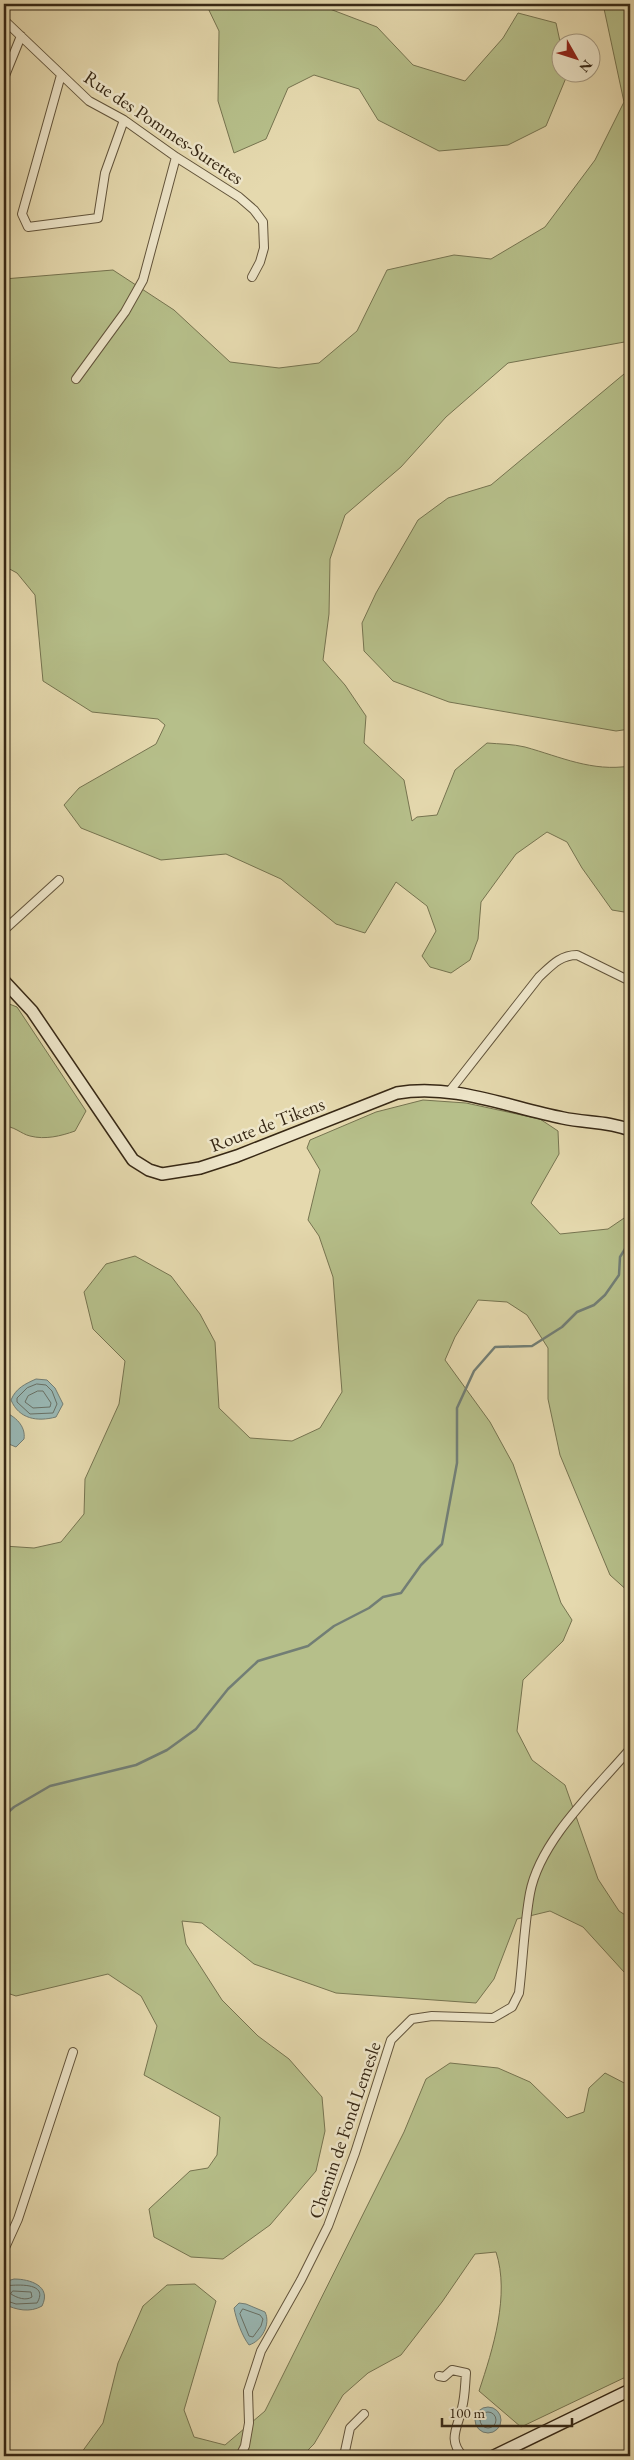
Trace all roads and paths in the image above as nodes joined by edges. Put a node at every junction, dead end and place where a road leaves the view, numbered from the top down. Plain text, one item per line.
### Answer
1 (4, 20) edge
2 (21, 36) junction
3 (61, 75) junction
4 (4, 78) edge
5 (124, 120) junction
6 (176, 157) junction
7 (252, 277) dead end
8 (76, 378) dead end
9 (59, 880) dead end
10 (4, 930) edge
11 (630, 980) edge
12 (4, 981) edge
13 (449, 1092) junction
14 (630, 1130) edge
15 (630, 1749) edge
16 (73, 2052) dead end
17 (4, 2250) edge
18 (439, 2376) dead end
19 (630, 2390) edge
20 (364, 2414) dead end
21 (499, 2455) edge
22 (240, 2456) edge
23 (344, 2456) edge
24 (463, 2456) edge

1 - 2 street, Rue des Pommes-Surettes
2 - 3 street, Rue des Pommes-Surettes
2 - 4 street
3 - 5 street, Rue des Pommes-Surettes
3 - 5 street
5 - 6 street, Rue des Pommes-Surettes
6 - 7 street, Rue des Pommes-Surettes
6 - 8 street
9 - 10 street
11 - 13 street
12 - 13 street, Route de Tikens
13 - 14 street, Route de Tikens
15 - 22 street, Chemin de Fond Lemesle
16 - 17 street
18 - 24 street
19 - 21 street
20 - 23 street

